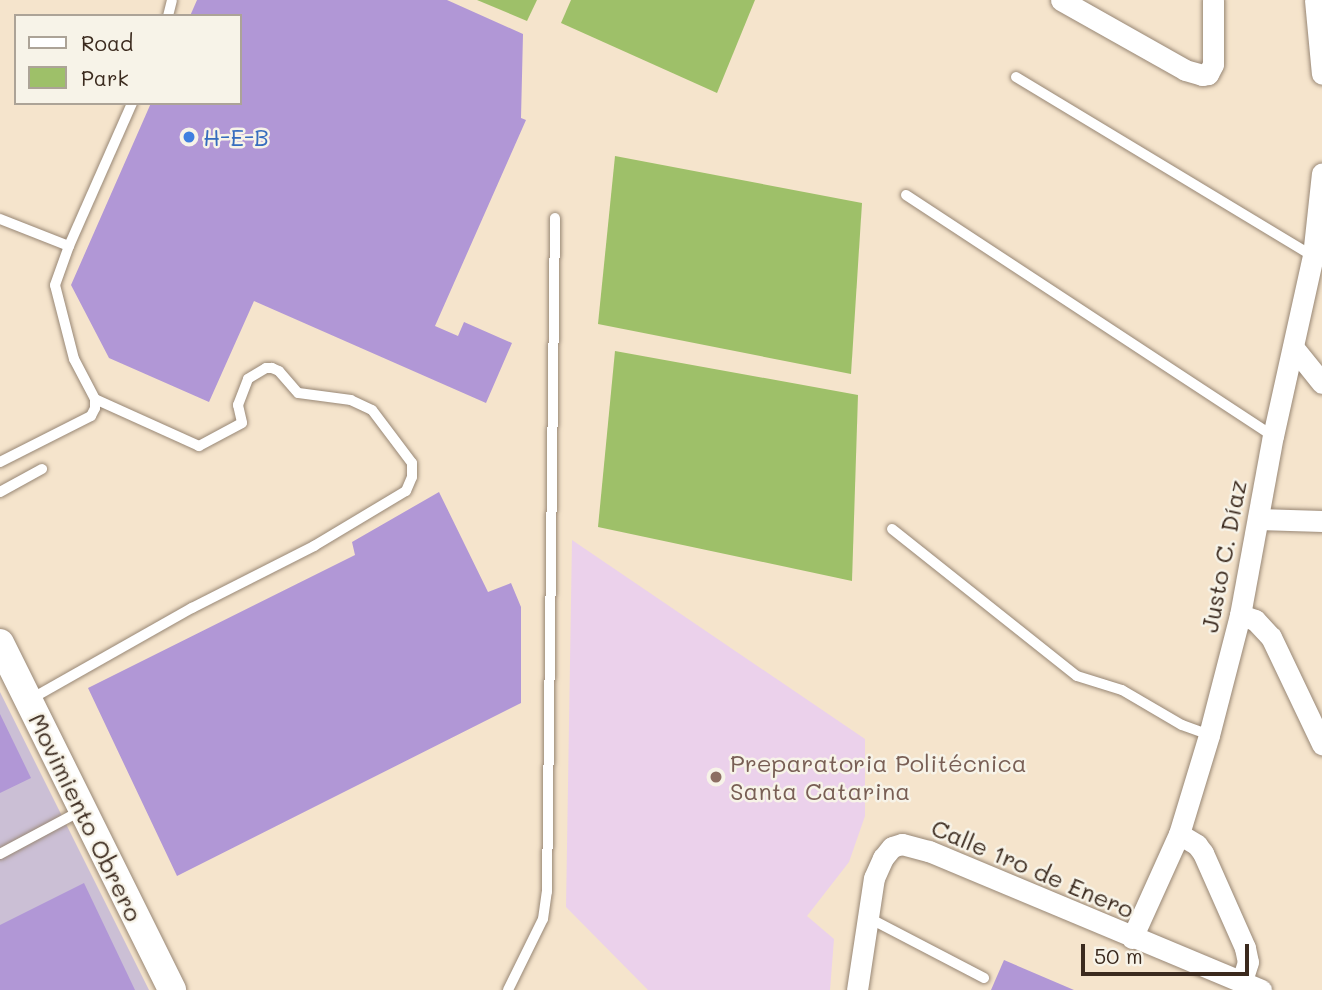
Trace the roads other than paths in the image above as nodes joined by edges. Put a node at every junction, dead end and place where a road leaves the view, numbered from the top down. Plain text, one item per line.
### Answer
1 (1061, 0) edge
2 (1213, 0) edge
3 (1315, 0) edge
4 (1322, 74) edge
5 (1016, 77) dead end
6 (131, 105) edge
7 (1322, 173) edge
8 (906, 195) dead end
9 (555, 218) dead end
10 (0, 219) edge
11 (1320, 230) edge
12 (69, 246) junction
13 (1313, 256) junction
14 (1293, 347) junction
15 (1322, 383) edge
16 (95, 399) junction
17 (1273, 436) junction
18 (0, 462) edge
19 (42, 469) dead end
20 (0, 492) edge
21 (1258, 519) junction
22 (1322, 522) edge
23 (892, 530) dead end
24 (1240, 615) junction
25 (0, 643) edge
26 (29, 701) junction
27 (1209, 736) junction
28 (1322, 744) edge
29 (82, 810) junction
30 (1179, 834) junction
31 (0, 854) edge
32 (867, 917) junction
33 (1132, 938) junction
34 (984, 978) dead end
35 (1251, 986) edge
36 (172, 990) edge
37 (508, 990) edge
38 (857, 990) edge

1 - 2 street
3 - 4 street
5 - 13 lane
6 - 12 lane
7 - 11 street, Justo C. Díaz
8 - 17 lane
9 - 37 lane
10 - 12 lane
11 - 13 street, Justo C. Díaz
12 - 16 lane
13 - 14 street, Justo C. Díaz
14 - 15 street
14 - 17 street, Justo C. Díaz
16 - 18 lane
16 - 26 lane
17 - 21 street, Justo C. Díaz
19 - 20 lane
21 - 22 street
21 - 24 street, Justo C. Díaz
23 - 27 lane
24 - 27 street, Justo C. Díaz
24 - 28 street
25 - 26 street, Movimiento Obrero
26 - 29 street, Movimiento Obrero
27 - 30 street, Justo C. Díaz
29 - 31 lane
29 - 36 street, Movimiento Obrero
30 - 33 street, Justo C. Díaz
30 - 35 street
32 - 33 street, Calle 1ro de Enero
32 - 34 lane
32 - 38 street
33 - 35 street, Calle 1ro de Enero

